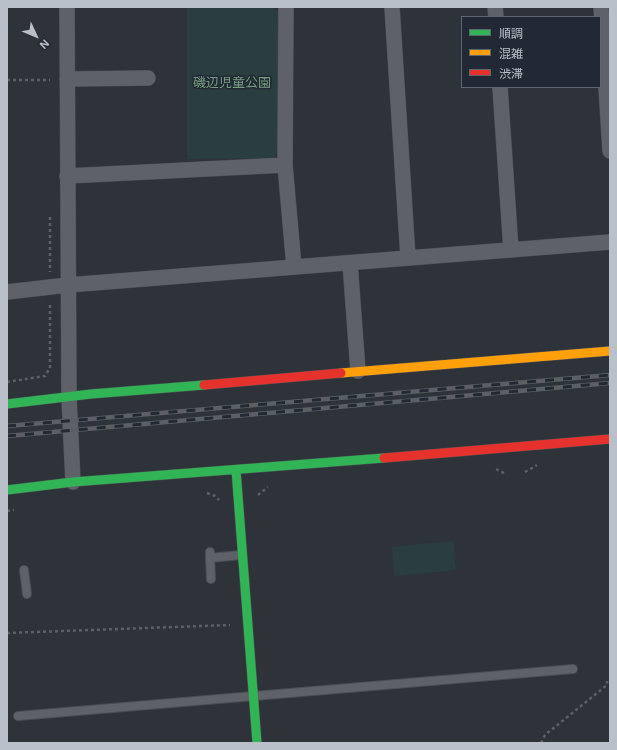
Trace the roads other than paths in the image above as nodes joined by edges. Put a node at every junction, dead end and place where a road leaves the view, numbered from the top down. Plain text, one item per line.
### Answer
1 (67, 7) edge
2 (286, 7) edge
3 (392, 7) edge
4 (601, 7) edge
5 (148, 78) dead end
6 (67, 79) junction
7 (500, 88) edge
8 (610, 151) edge
9 (285, 165) junction
10 (67, 176) junction
11 (610, 242) edge
12 (511, 250) junction
13 (408, 258) junction
14 (350, 263) junction
15 (294, 267) junction
16 (68, 285) junction
17 (7, 292) edge
18 (610, 351) edge
19 (358, 371) junction
20 (68, 397) junction
21 (7, 404) edge
22 (610, 439) edge
23 (236, 470) junction
24 (73, 482) junction
25 (7, 490) edge
26 (243, 554) junction
27 (24, 570) dead end
28 (212, 579) dead end
29 (26, 594) dead end
30 (573, 669) dead end
31 (254, 696) junction
32 (18, 716) dead end
33 (257, 743) edge

1 - 6 street
2 - 9 street
3 - 13 street
4 - 8 street
5 - 6 street
6 - 10 street
7 - 12 street
9 - 10 street
9 - 15 street
10 - 16 street
11 - 12 street
12 - 13 street
13 - 14 street
14 - 15 street
14 - 19 street
15 - 16 street
16 - 17 street
16 - 20 street
18 - 19 street
19 - 20 street
20 - 21 street
20 - 24 street
22 - 23 street
23 - 24 street
23 - 26 street
24 - 25 street
26 - 28 lane
26 - 31 street
27 - 29 lane
30 - 31 lane
31 - 32 lane
31 - 33 street

